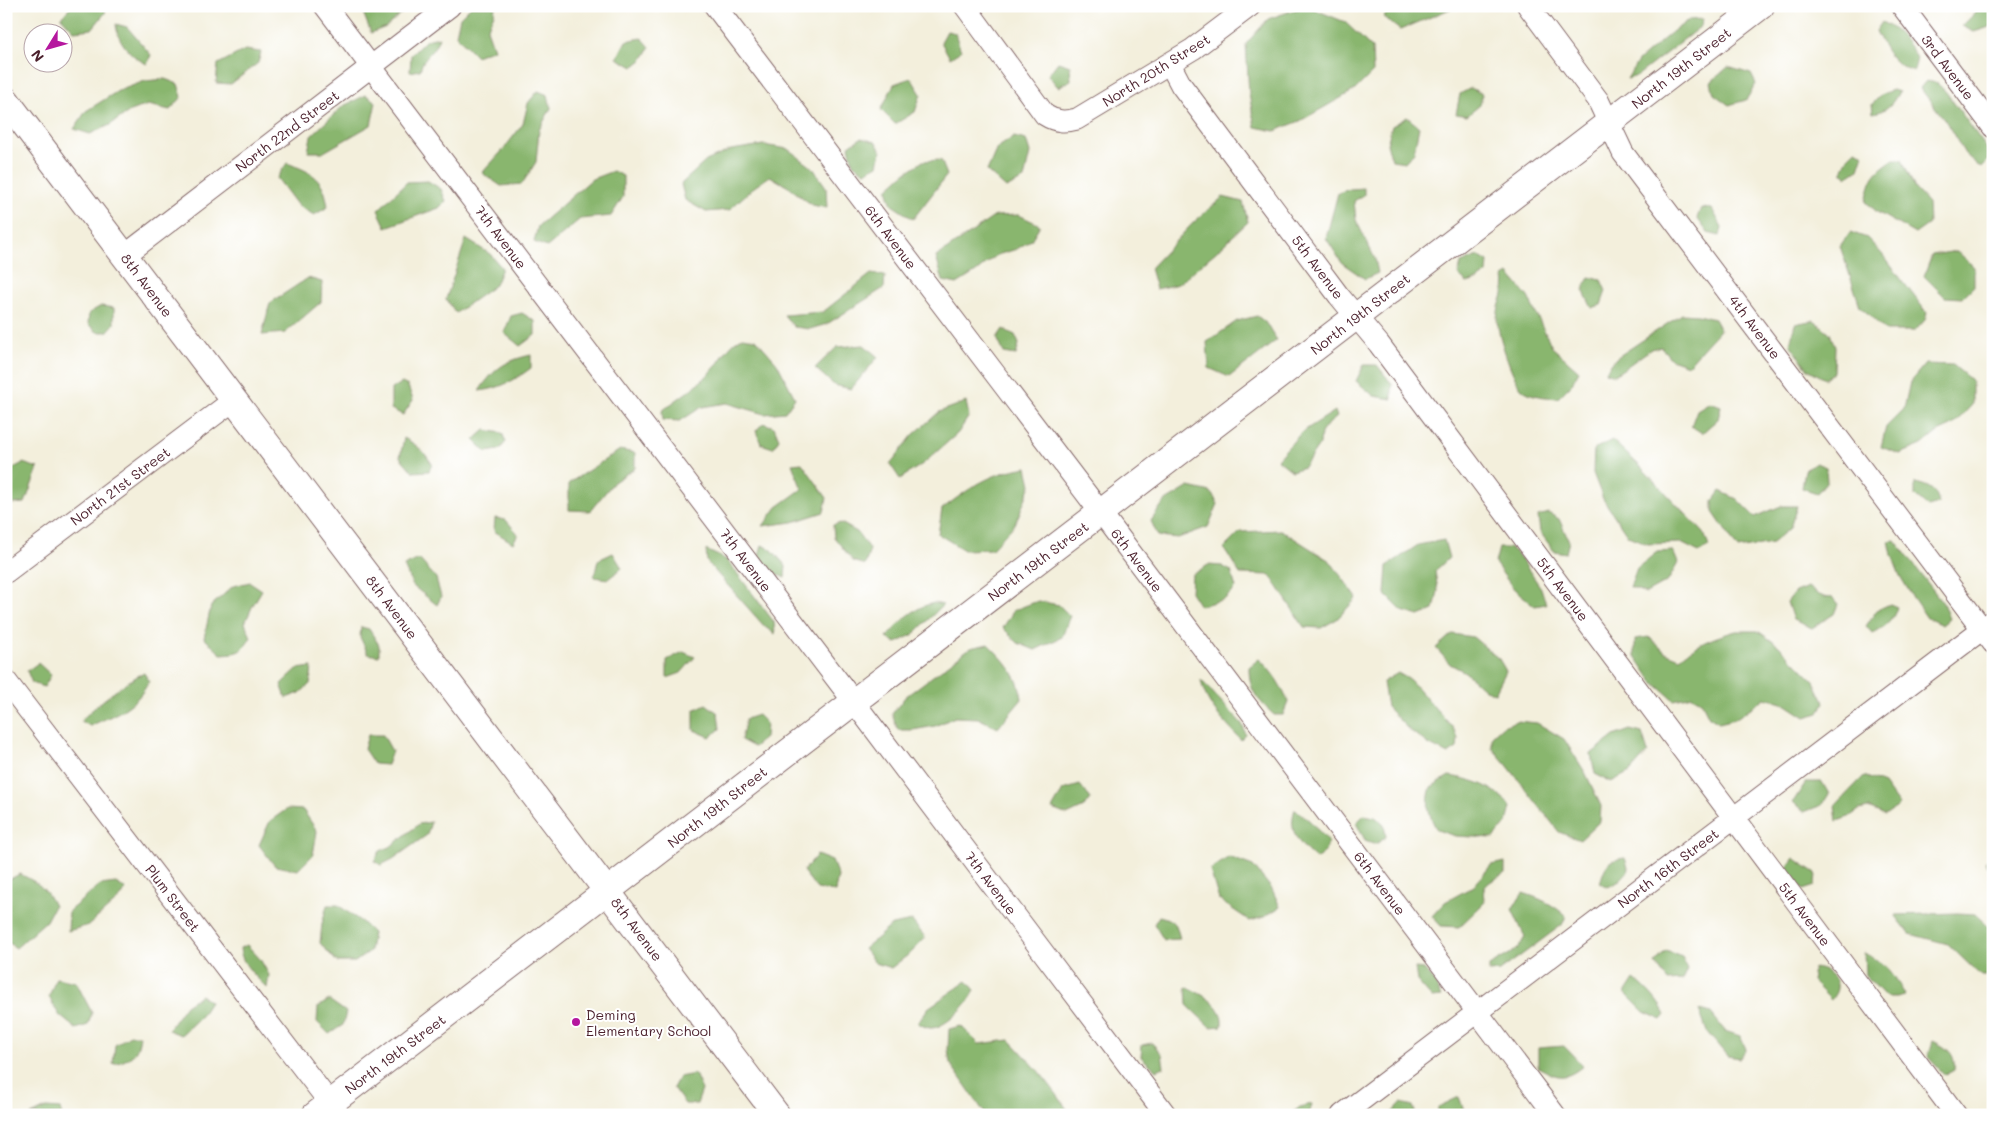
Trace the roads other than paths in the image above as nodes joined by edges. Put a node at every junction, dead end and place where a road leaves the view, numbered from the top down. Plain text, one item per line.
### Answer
1 (325, 6) edge
2 (450, 6) edge
3 (716, 6) edge
4 (965, 6) edge
5 (1250, 6) edge
6 (1528, 6) edge
7 (1761, 6) edge
8 (1902, 6) edge
9 (1170, 64) junction
10 (371, 66) junction
11 (6, 100) edge
12 (1609, 122) junction
13 (1993, 127) edge
14 (124, 256) junction
15 (1356, 317) junction
16 (234, 400) junction
17 (1101, 513) junction
18 (6, 572) edge
19 (1989, 631) edge
20 (6, 681) edge
21 (854, 702) junction
22 (1734, 818) junction
23 (608, 891) junction
24 (1478, 1013) junction
25 (328, 1111) edge
26 (777, 1115) edge
27 (1166, 1115) edge
28 (1342, 1115) edge
29 (1555, 1115) edge
30 (1956, 1115) edge

1 - 10 street, 7th Avenue
2 - 10 street, North 22nd Street
3 - 17 street, 6th Avenue
4 - 9 street, North 20th Street
5 - 9 street, North 20th Street
6 - 12 street, 4th Avenue
7 - 12 street, North 19th Street
8 - 13 street, 3rd Avenue
9 - 15 street, 5th Avenue
10 - 14 street, North 22nd Street
10 - 21 street, 7th Avenue
11 - 14 street, 8th Avenue
12 - 15 street, North 19th Street
12 - 19 street, 4th Avenue
14 - 16 street, 8th Avenue
15 - 17 street, North 19th Street
15 - 22 street, 5th Avenue
16 - 18 street, North 21st Street
16 - 23 street, 8th Avenue
17 - 21 street, North 19th Street
17 - 24 street, 6th Avenue
19 - 22 street, North 16th Street
20 - 25 street, Plum Street
21 - 23 street, North 19th Street
21 - 27 street, 7th Avenue
22 - 24 street, North 16th Street
22 - 30 street, 5th Avenue
23 - 25 street, North 19th Street
23 - 26 street, 8th Avenue
24 - 28 street, North 16th Street
24 - 29 street, 6th Avenue

